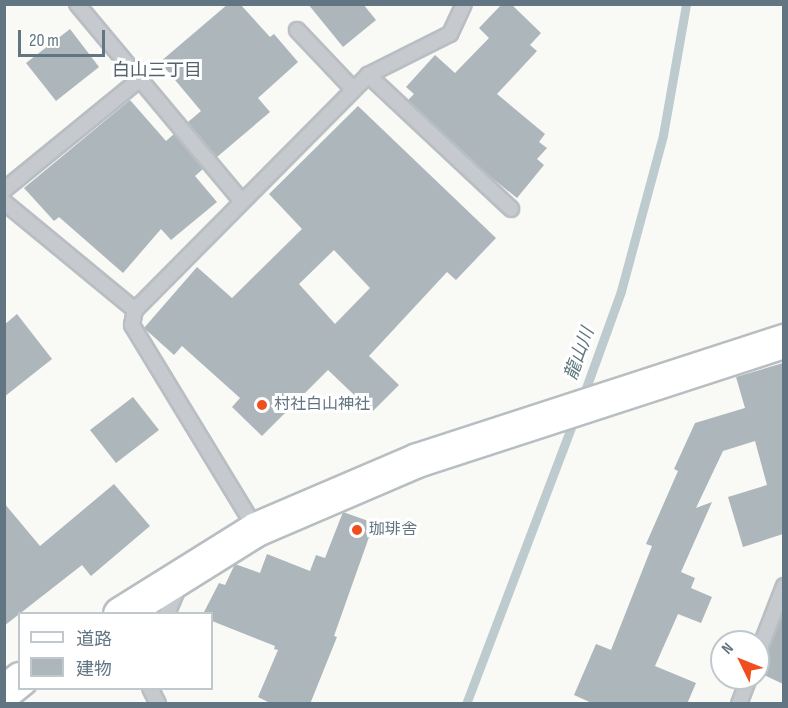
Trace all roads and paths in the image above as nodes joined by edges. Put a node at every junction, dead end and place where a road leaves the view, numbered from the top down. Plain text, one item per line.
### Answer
1 (77, 4) edge
2 (464, 4) edge
3 (297, 30) dead end
4 (368, 75) junction
5 (139, 80) junction
6 (353, 89) junction
7 (4, 190) edge
8 (241, 200) junction
9 (4, 202) edge
10 (511, 209) dead end
11 (135, 310) junction
12 (783, 341) edge
13 (256, 529) junction
14 (186, 570) junction
15 (783, 586) edge
16 (123, 612) edge
17 (168, 612) edge
18 (767, 630) edge
19 (18, 681) edge
20 (151, 690) edge
21 (4, 692) edge
22 (158, 704) edge

1 - 5 lane
2 - 4 lane
3 - 6 lane
4 - 6 lane
4 - 10 lane
5 - 7 lane
5 - 8 lane
6 - 8 lane
8 - 11 lane
9 - 11 lane
11 - 13 lane
12 - 13 street
13 - 14 street
14 - 16 street
14 - 17 lane
15 - 18 lane
19 - 21 street
20 - 22 lane

